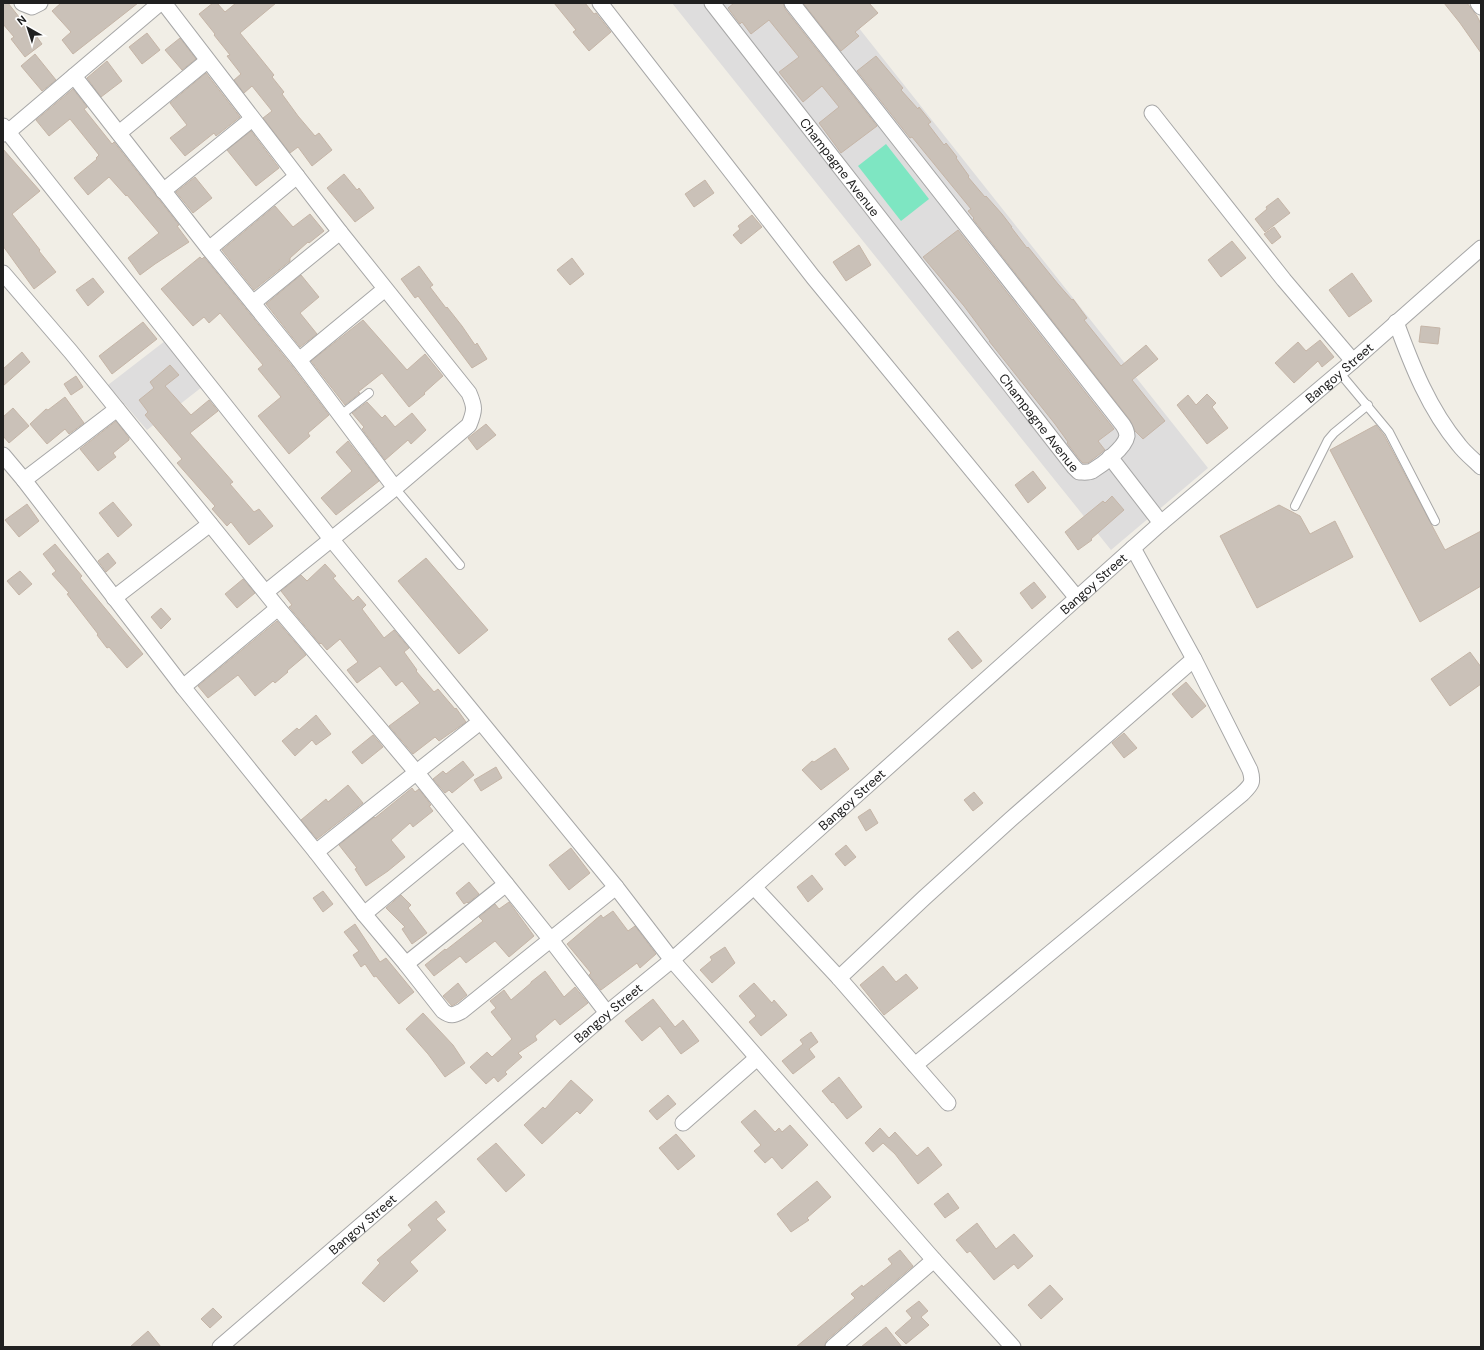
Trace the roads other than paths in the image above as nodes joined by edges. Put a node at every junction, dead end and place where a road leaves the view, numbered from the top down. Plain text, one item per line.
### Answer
1 (22, 3) edge
2 (40, 3) edge
3 (160, 3) edge
4 (164, 3) edge
5 (600, 3) edge
6 (792, 3) edge
7 (1478, 3) edge
8 (718, 5) edge
9 (1481, 7) edge
10 (207, 61) junction
11 (74, 76) junction
12 (1152, 113) dead end
13 (252, 119) junction
14 (5, 131) edge
15 (119, 133) junction
16 (297, 176) junction
17 (163, 190) junction
18 (340, 232) junction
19 (1481, 248) edge
20 (209, 249) junction
21 (3, 273) edge
22 (385, 289) junction
23 (253, 303) junction
24 (1396, 322) junction
25 (299, 360) junction
26 (1353, 361) junction
27 (1339, 372) junction
28 (369, 393) dead end
29 (1368, 406) junction
30 (116, 409) junction
31 (341, 415) junction
32 (3, 455) edge
33 (1110, 457) junction
34 (1481, 467) edge
35 (24, 480) junction
36 (395, 488) junction
37 (1295, 506) dead end
38 (1435, 521) dead end
39 (1161, 523) junction
40 (210, 524) junction
41 (332, 540) junction
42 (1133, 548) junction
43 (460, 565) dead end
44 (266, 592) junction
45 (114, 598) junction
46 (1077, 598) junction
47 (278, 608) junction
48 (1194, 659) junction
49 (183, 687) junction
50 (480, 722) junction
51 (417, 773) junction
52 (464, 832) junction
53 (316, 852) junction
54 (506, 884) junction
55 (754, 886) junction
56 (616, 887) junction
57 (364, 914) junction
58 (551, 940) junction
59 (672, 960) junction
60 (406, 964) junction
61 (839, 978) junction
62 (607, 1013) junction
63 (758, 1058) junction
64 (915, 1065) junction
65 (948, 1102) dead end
66 (683, 1123) dead end
67 (934, 1260) junction
68 (220, 1347) edge
69 (833, 1347) edge
70 (1013, 1347) edge

1 - 2 street
3 - 11 street
4 - 10 street
5 - 46 street
6 - 33 street, Champagne Avenue
7 - 9 street
8 - 33 street, Champagne Avenue
10 - 13 street
10 - 15 street
11 - 14 street
11 - 15 street
12 - 26 street
13 - 16 street
13 - 17 street
14 - 41 street
15 - 17 street
16 - 18 street
16 - 20 street
17 - 20 street
18 - 22 street
18 - 23 street
19 - 24 street, Bangoy Street
20 - 23 street
21 - 30 street
22 - 25 street
22 - 36 street
23 - 25 street
24 - 26 street, Bangoy Street
24 - 34 street
25 - 31 street
26 - 27 street, Bangoy Street
27 - 29 lane
27 - 39 street, Bangoy Street
28 - 31 lane
29 - 37 lane
29 - 38 lane
30 - 35 street
30 - 40 street
31 - 36 street
32 - 35 street
33 - 39 street
35 - 45 street
36 - 41 street
36 - 43 lane
39 - 42 street, Bangoy Street
40 - 44 street
40 - 45 street
41 - 44 street
41 - 50 street
42 - 46 street, Bangoy Street
42 - 48 street
44 - 47 street
45 - 49 street
46 - 55 street, Bangoy Street
47 - 49 street
47 - 51 street
48 - 61 street
48 - 64 street
49 - 53 street
50 - 51 street
50 - 56 street
51 - 52 street
51 - 53 street
52 - 54 street
52 - 57 street
53 - 57 street
54 - 58 street
54 - 60 street
55 - 59 street, Bangoy Street
55 - 61 street
56 - 58 street
56 - 59 street
57 - 60 street
58 - 60 street
58 - 62 street
59 - 62 street, Bangoy Street
59 - 63 street
61 - 64 street
62 - 68 street, Bangoy Street
63 - 66 street
63 - 67 street
64 - 65 street
67 - 69 street
67 - 70 street

